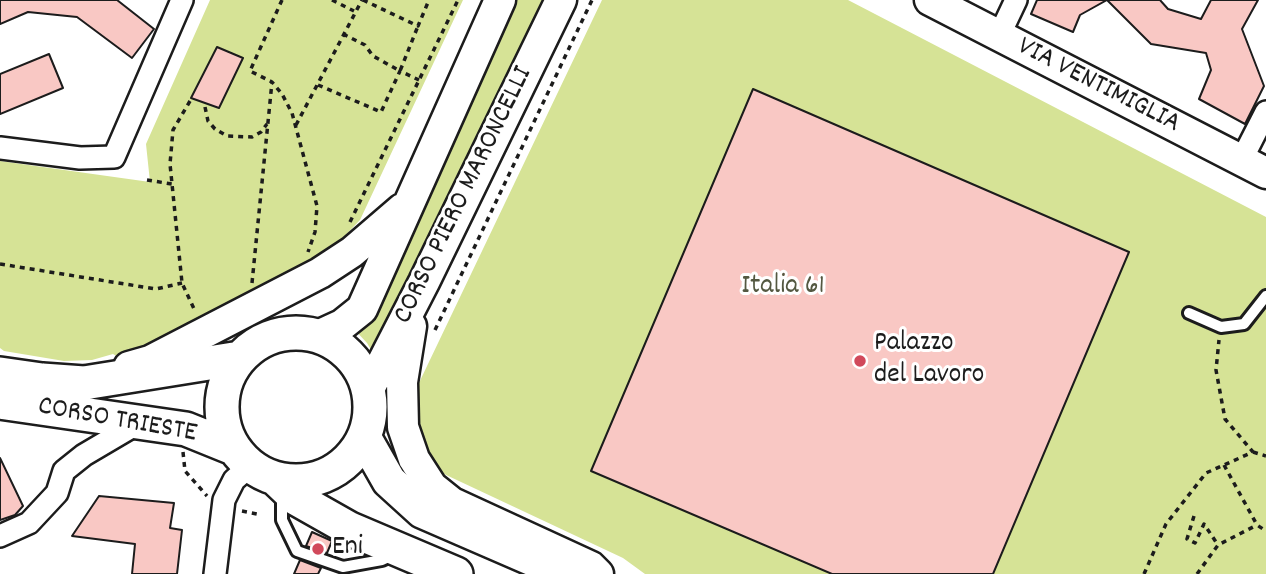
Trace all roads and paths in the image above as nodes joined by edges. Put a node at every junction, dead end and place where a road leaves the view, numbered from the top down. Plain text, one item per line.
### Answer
1 (182, 0) edge
2 (282, 0) edge
3 (332, 0) edge
4 (362, 0) edge
5 (429, 0) edge
6 (458, 0) edge
7 (500, 0) edge
8 (561, 0) edge
9 (592, 0) edge
10 (930, 0) edge
11 (1016, 0) edge
12 (354, 11) junction
13 (418, 26) junction
14 (343, 34) junction
15 (999, 36) junction
16 (400, 71) junction
17 (419, 80) junction
18 (272, 82) junction
19 (318, 85) junction
20 (190, 101) dead end
21 (205, 107) dead end
22 (1266, 112) edge
23 (267, 124) junction
24 (296, 126) junction
25 (0, 148) edge
26 (1254, 167) edge
27 (147, 180) dead end
28 (172, 184) junction
29 (408, 205) junction
30 (345, 229) dead end
31 (313, 253) dead end
32 (0, 264) edge
33 (263, 279) dead end
34 (424, 282) junction
35 (182, 283) junction
36 (1266, 296) edge
37 (1189, 313) dead end
38 (185, 317) dead end
39 (1221, 327) junction
40 (433, 333) dead end
41 (318, 336) junction
42 (240, 358) junction
43 (0, 374) edge
44 (84, 383) junction
45 (368, 391) junction
46 (0, 402) edge
47 (140, 422) junction
48 (364, 437) junction
49 (1253, 452) junction
50 (1266, 456) edge
51 (1224, 465) junction
52 (261, 470) junction
53 (1194, 516) dead end
54 (1256, 525) junction
55 (1266, 531) edge
56 (0, 536) edge
57 (1218, 545) junction
58 (401, 551) junction
59 (215, 574) edge
60 (456, 574) edge
61 (567, 574) edge
62 (598, 574) edge
63 (1144, 574) edge
64 (1197, 574) edge

1 - 25 street
2 - 18 path
3 - 12 path
4 - 12 path
4 - 13 path
5 - 13 path
6 - 17 path
7 - 29 main road, CORSO PIERO MARONCELLI
8 - 34 main road, CORSO PIERO MARONCELLI
9 - 40 path
10 - 15 main road, VIA VENTIMIGLIA
11 - 15 street
12 - 14 path
13 - 16 path
14 - 16 path
14 - 19 path
15 - 26 main road, VIA VENTIMIGLIA
16 - 17 path
16 - 19 path
17 - 30 path
18 - 23 path
18 - 24 path
19 - 24 path
20 - 28 path
21 - 23 path
22 - 26 street
23 - 33 path
24 - 31 path
27 - 28 path
28 - 35 path
29 - 41 main road, CORSO PIERO MARONCELLI
29 - 44 main road
32 - 35 path
34 - 45 main road, CORSO PIERO MARONCELLI
34 - 62 main road
35 - 38 path
36 - 39 lane
37 - 39 lane
39 - 49 path
41 - 42 main road
41 - 45 main road
42 - 44 main road, CORSO TRIESTE
42 - 52 main road
43 - 44 main road, CORSO TRIESTE
45 - 48 main road
46 - 47 main road, CORSO TRIESTE
47 - 52 main road, CORSO TRIESTE
47 - 56 street
48 - 52 main road
48 - 61 main road
49 - 50 path
49 - 51 path
51 - 54 path
51 - 63 path
52 - 58 main road
52 - 58 lane
52 - 59 street
53 - 57 path
54 - 55 path
54 - 57 path
57 - 64 path
58 - 60 main road

